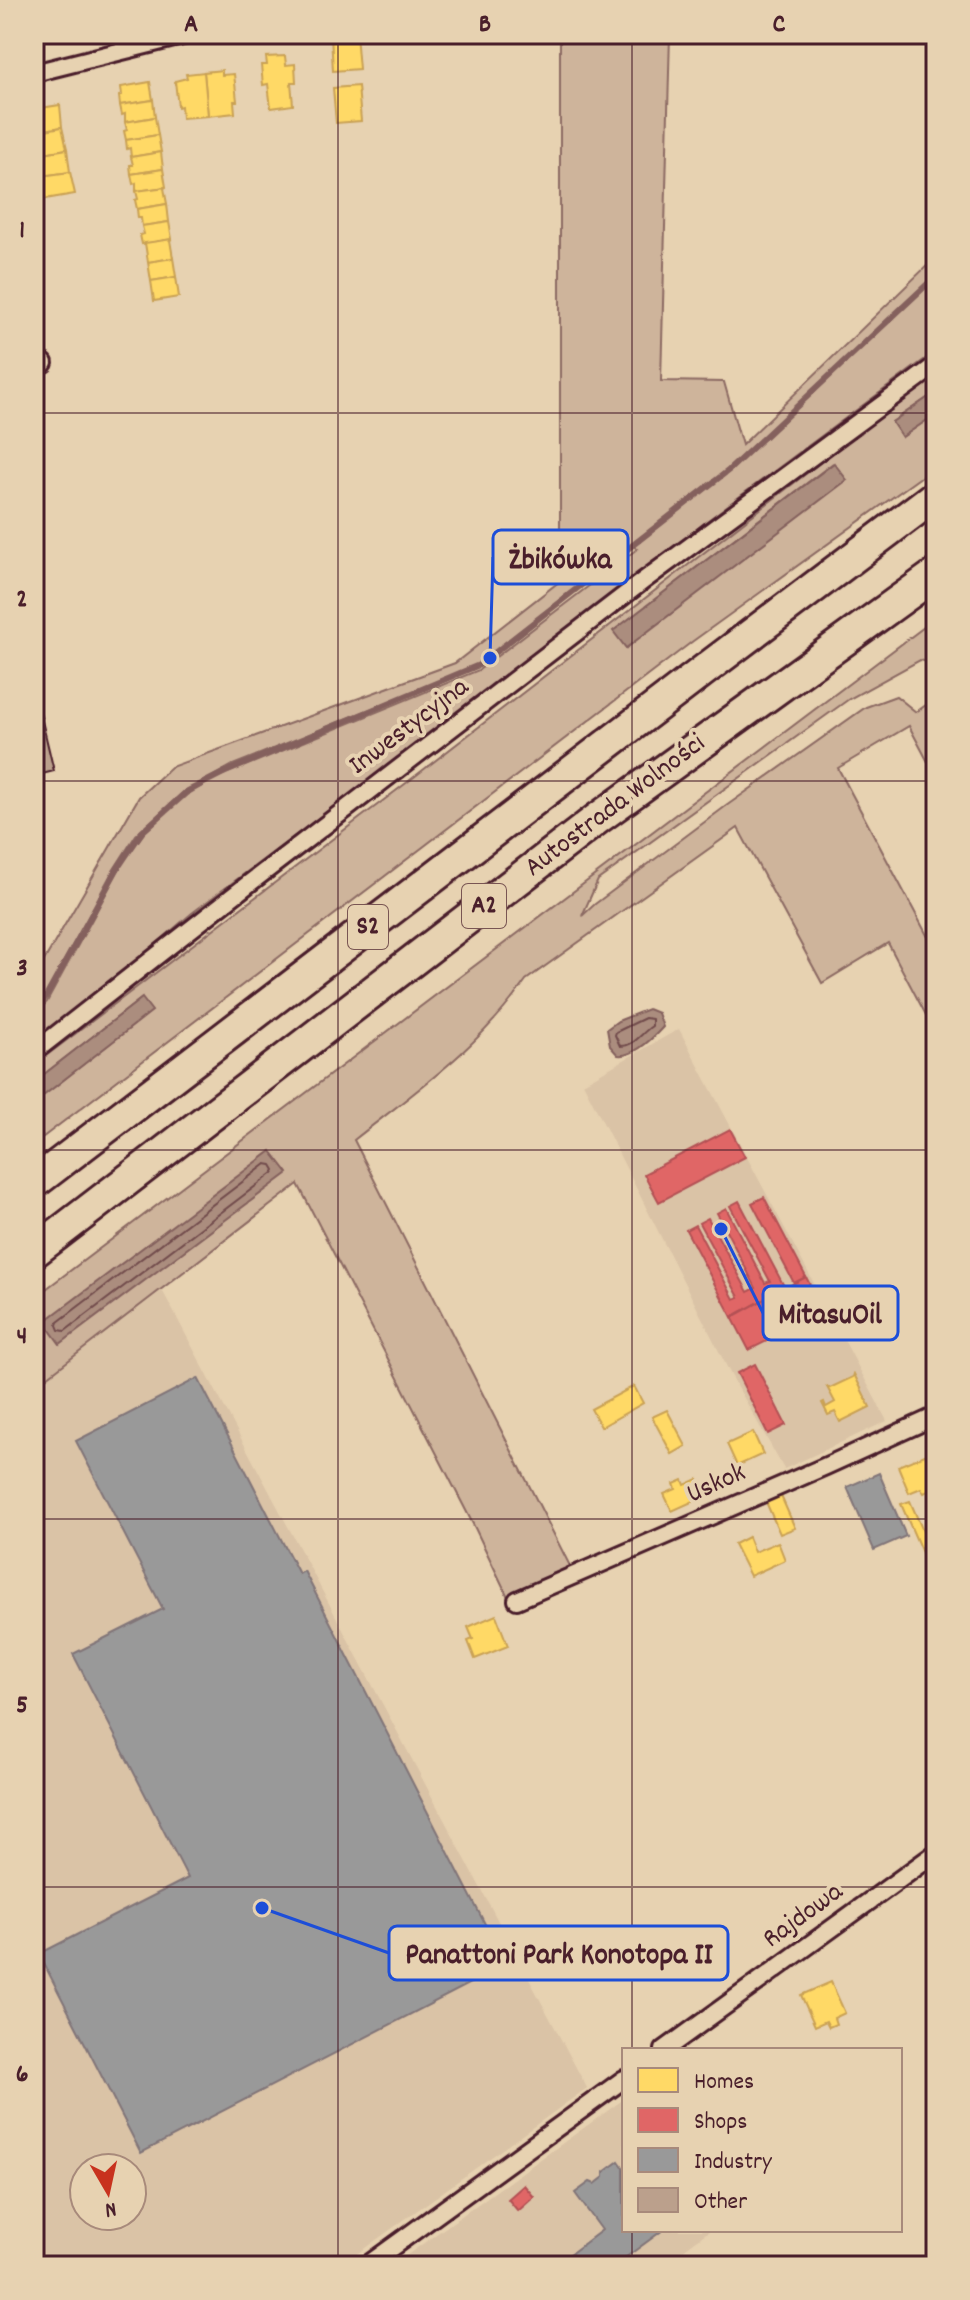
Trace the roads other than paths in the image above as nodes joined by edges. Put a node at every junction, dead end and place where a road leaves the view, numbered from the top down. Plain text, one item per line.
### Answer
1 (190, 34) edge
2 (34, 73) edge
3 (936, 365) edge
4 (936, 495) edge
5 (936, 574) edge
6 (34, 1052) edge
7 (34, 1183) edge
8 (34, 1252) edge
9 (936, 1416) edge
10 (517, 1600) dead end
11 (936, 1853) edge
12 (667, 2048) edge
13 (622, 2080) edge
14 (366, 2266) edge

1 - 2 street
3 - 6 street, Inwestycyjna
4 - 7 highway, S2
5 - 8 highway, Autostrada Wolności / A2
9 - 10 street, Uskok
11 - 12 street, Rajdowa
13 - 14 street

